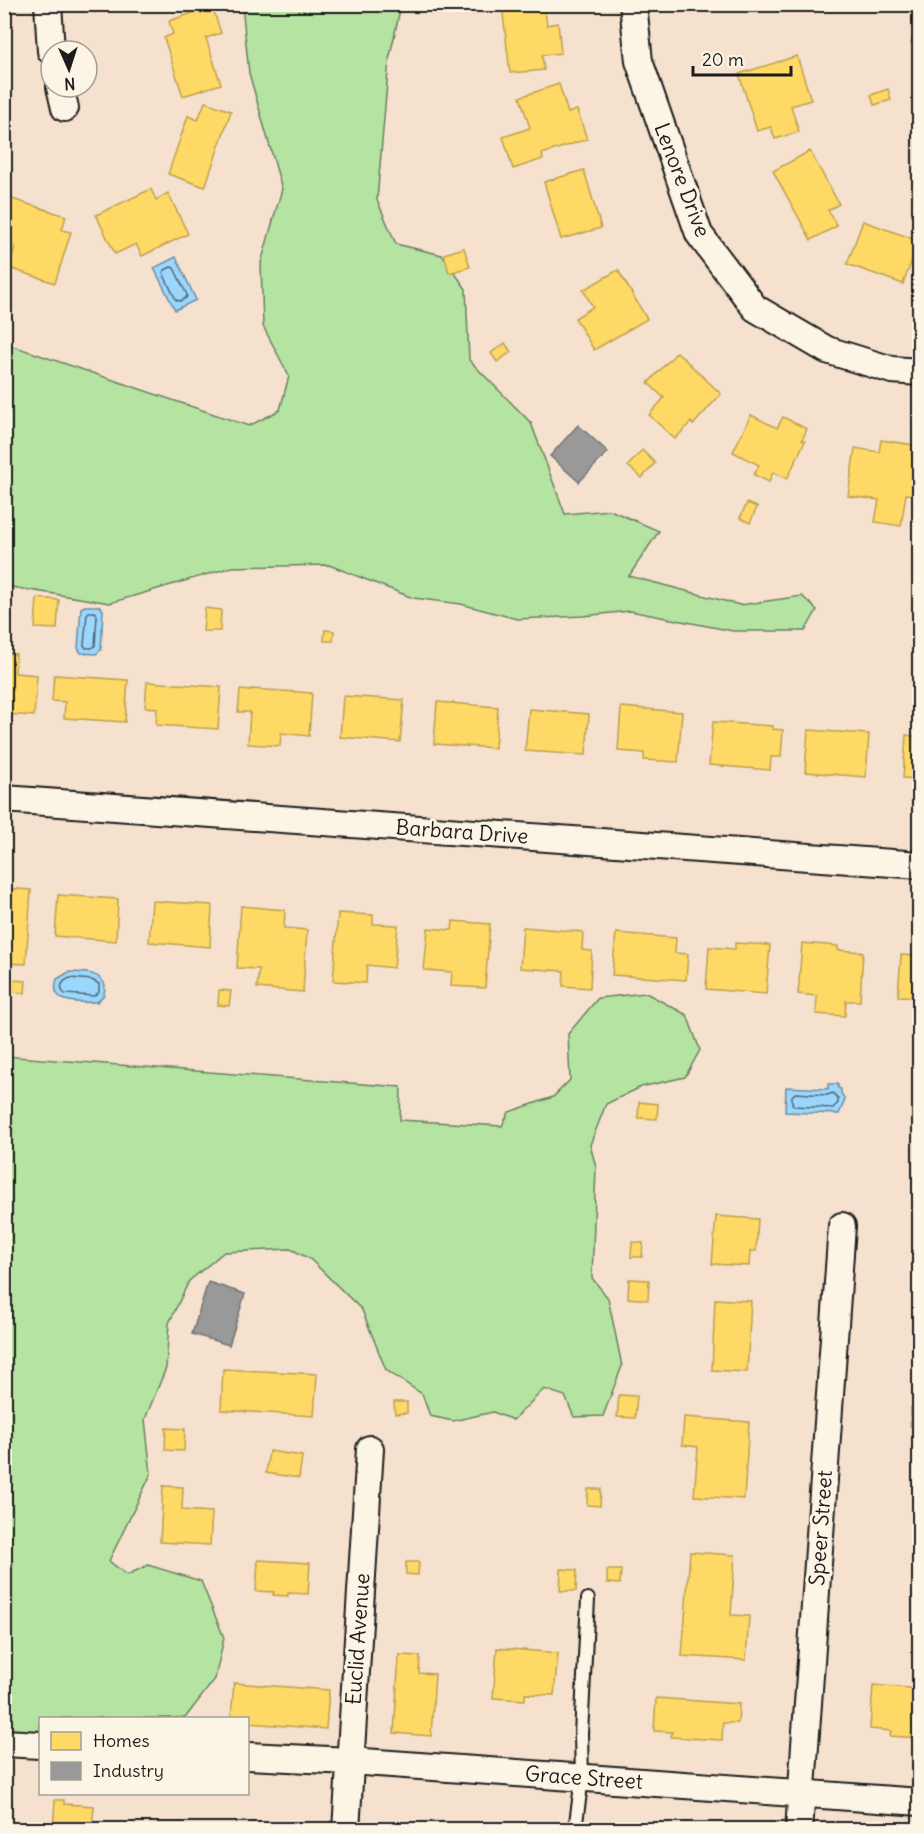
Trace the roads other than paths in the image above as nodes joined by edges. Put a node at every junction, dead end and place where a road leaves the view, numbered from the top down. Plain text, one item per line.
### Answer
1 (48, 4) edge
2 (633, 4) edge
3 (50, 39) edge
4 (920, 372) edge
5 (4, 799) edge
6 (920, 865) edge
7 (842, 1226) dead end
8 (370, 1449) dead end
9 (588, 1599) dead end
10 (4, 1743) edge
11 (39, 1745) edge
12 (249, 1756) edge
13 (350, 1761) junction
14 (582, 1778) junction
15 (802, 1794) junction
16 (920, 1802) edge
17 (346, 1830) edge
18 (575, 1830) edge
19 (799, 1830) edge

1 - 3 street
2 - 4 street, Lenore Drive
5 - 6 street, Barbara Drive
7 - 15 street, Speer Street
8 - 13 street, Euclid Avenue
9 - 14 lane
10 - 11 street
12 - 13 street, Grace Street
13 - 14 street, Grace Street
13 - 17 street, Euclid Avenue
14 - 15 street, Grace Street
14 - 18 lane
15 - 16 street, Grace Street
15 - 19 street, Speer Street

